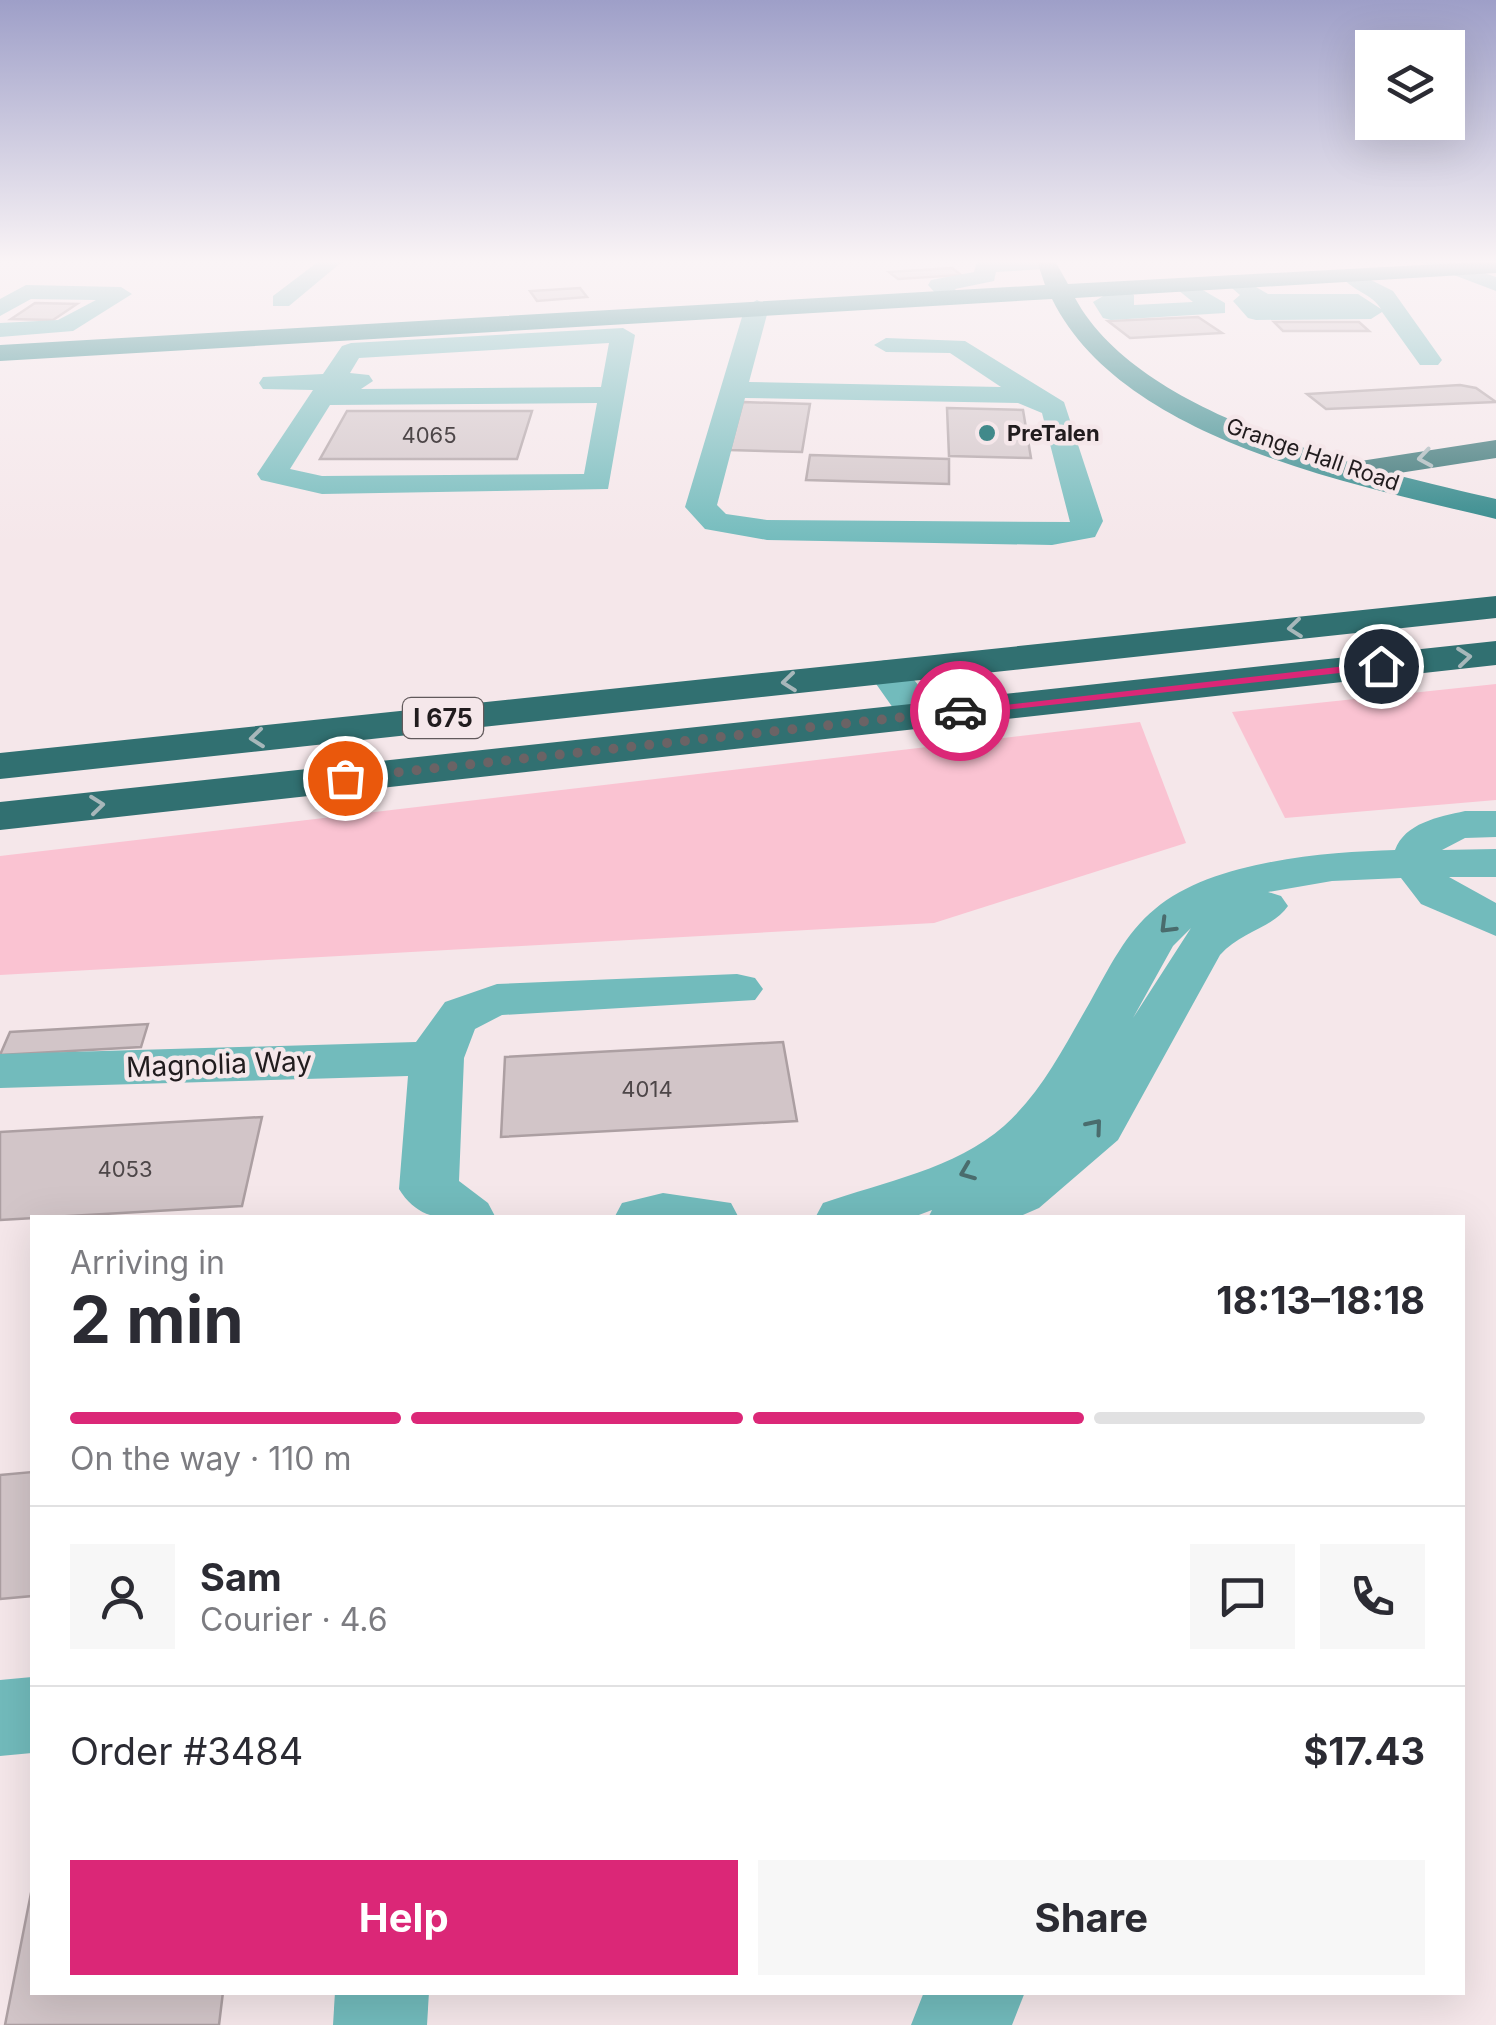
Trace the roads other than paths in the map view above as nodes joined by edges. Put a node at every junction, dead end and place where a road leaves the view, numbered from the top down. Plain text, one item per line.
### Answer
1 (285, 356) edge
2 (348, 356) edge
3 (746, 356) joint
4 (778, 356) dead end
5 (887, 356) edge
6 (971, 356) edge
7 (1108, 356) edge
8 (1420, 356) edge
9 (618, 357) joint
10 (1429, 360) dead end
11 (454, 389) junction
12 (326, 390) junction
13 (735, 390) junction
14 (888, 392) junction
15 (612, 395) junction
16 (1041, 401) junction
17 (1496, 448) edge
18 (1354, 471) junction
19 (1496, 509) edge
20 (1496, 607) edge
21 (1496, 653) edge
22 (886, 672) junction
23 (919, 716) junction
24 (0, 766) edge
25 (0, 816) edge
26 (1496, 824) edge
27 (1496, 863) edge
28 (1427, 879) junction
29 (1496, 892) edge
30 (1496, 921) edge
31 (737, 989) dead end
32 (438, 1058) junction
33 (0, 1071) edge
34 (462, 1215) edge
35 (853, 1215) edge
36 (965, 1215) edge
37 (30, 1715) edge
38 (0, 1718) edge
39 (382, 1995) edge
40 (977, 1995) edge
41 (380, 2025) edge
42 (958, 2025) edge

1 - 12 street
2 - 12 street
3 - 4 street
3 - 13 street
5 - 14 street
6 - 16 street
7 - 18 main road, Grange Hall Road
8 - 10 street
9 - 11 street
9 - 15 street
11 - 12 street
11 - 15 street
12 - 15 street
13 - 14 street
13 - 16 street
14 - 16 street
17 -> 18 highway
18 - 19 main road, Grange Hall Road
20 -> 22 highway, I 675
23 -> 21 highway, I 675
22 - 23 street
22 -> 24 highway, I 675
25 -> 23 highway, I 675
26 - 28 street
27 - 28 street
28 - 29 street
28 - 30 street
28 -> 35 street
36 -> 28 street
31 - 32 street
32 - 33 street, Magnolia Way
32 - 34 street
37 - 38 street
39 - 41 street
40 - 42 street

